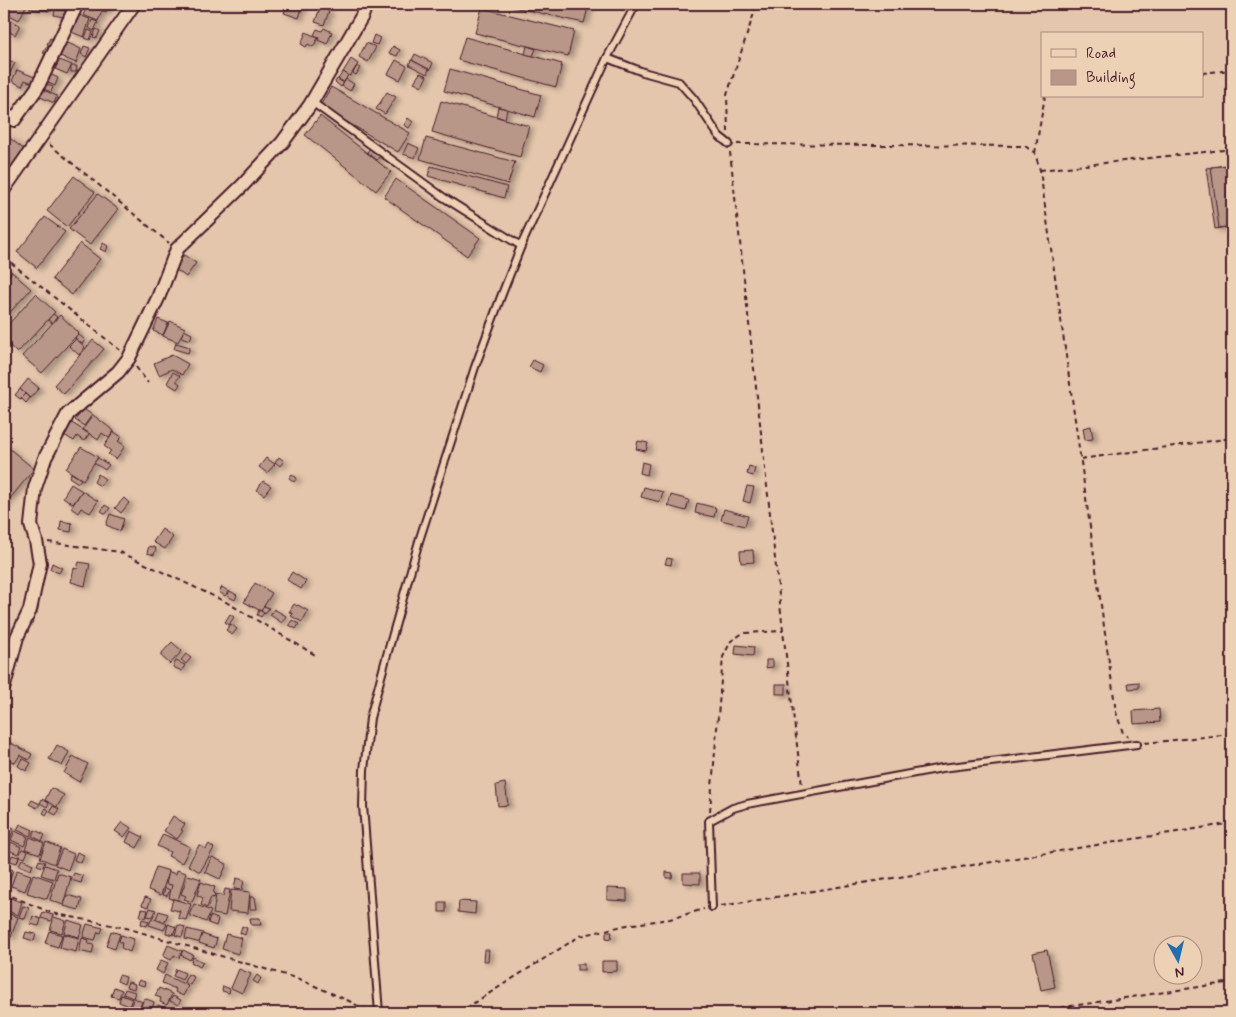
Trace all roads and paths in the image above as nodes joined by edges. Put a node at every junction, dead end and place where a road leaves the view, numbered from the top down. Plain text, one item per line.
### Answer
1 (78, 4) edge
2 (134, 4) edge
3 (366, 4) edge
4 (636, 4) edge
5 (757, 4) edge
6 (607, 58) junction
7 (1232, 70) edge
8 (1204, 73) edge
9 (1045, 98) edge
10 (312, 102) junction
11 (4, 113) edge
12 (40, 136) junction
13 (729, 144) junction
14 (1232, 149) edge
15 (1035, 153) junction
16 (1040, 170) junction
17 (4, 189) edge
18 (521, 246) junction
19 (177, 249) junction
20 (4, 257) edge
21 (130, 358) junction
22 (148, 383) dead end
23 (1232, 438) edge
24 (1080, 459) junction
25 (36, 541) junction
26 (783, 631) junction
27 (317, 656) dead end
28 (4, 686) edge
29 (1232, 734) edge
30 (1137, 744) junction
31 (803, 793) junction
32 (710, 821) junction
33 (1232, 823) edge
34 (4, 893) edge
35 (712, 907) junction
36 (1232, 982) edge
37 (371, 1013) edge
38 (378, 1013) edge
39 (458, 1013) edge
40 (1025, 1013) edge

1 - 11 street
2 - 12 street
3 - 10 street
4 - 6 lane
5 - 13 path
6 - 13 lane
6 - 18 lane
7 - 8 path
9 - 15 path
10 - 18 lane
10 - 19 street
12 - 17 street
12 - 19 path
13 - 15 path
13 - 26 path
14 - 16 path
15 - 16 path
16 - 24 path
18 - 38 lane
19 - 21 street
20 - 21 path
21 - 22 path
21 - 25 street
23 - 24 path
24 - 30 path
25 - 27 path
25 - 28 street
26 - 31 path
26 - 32 path
29 - 30 path
30 - 31 lane
31 - 32 lane
32 - 35 lane
33 - 35 path
34 - 37 path
35 - 39 path
36 - 40 path

